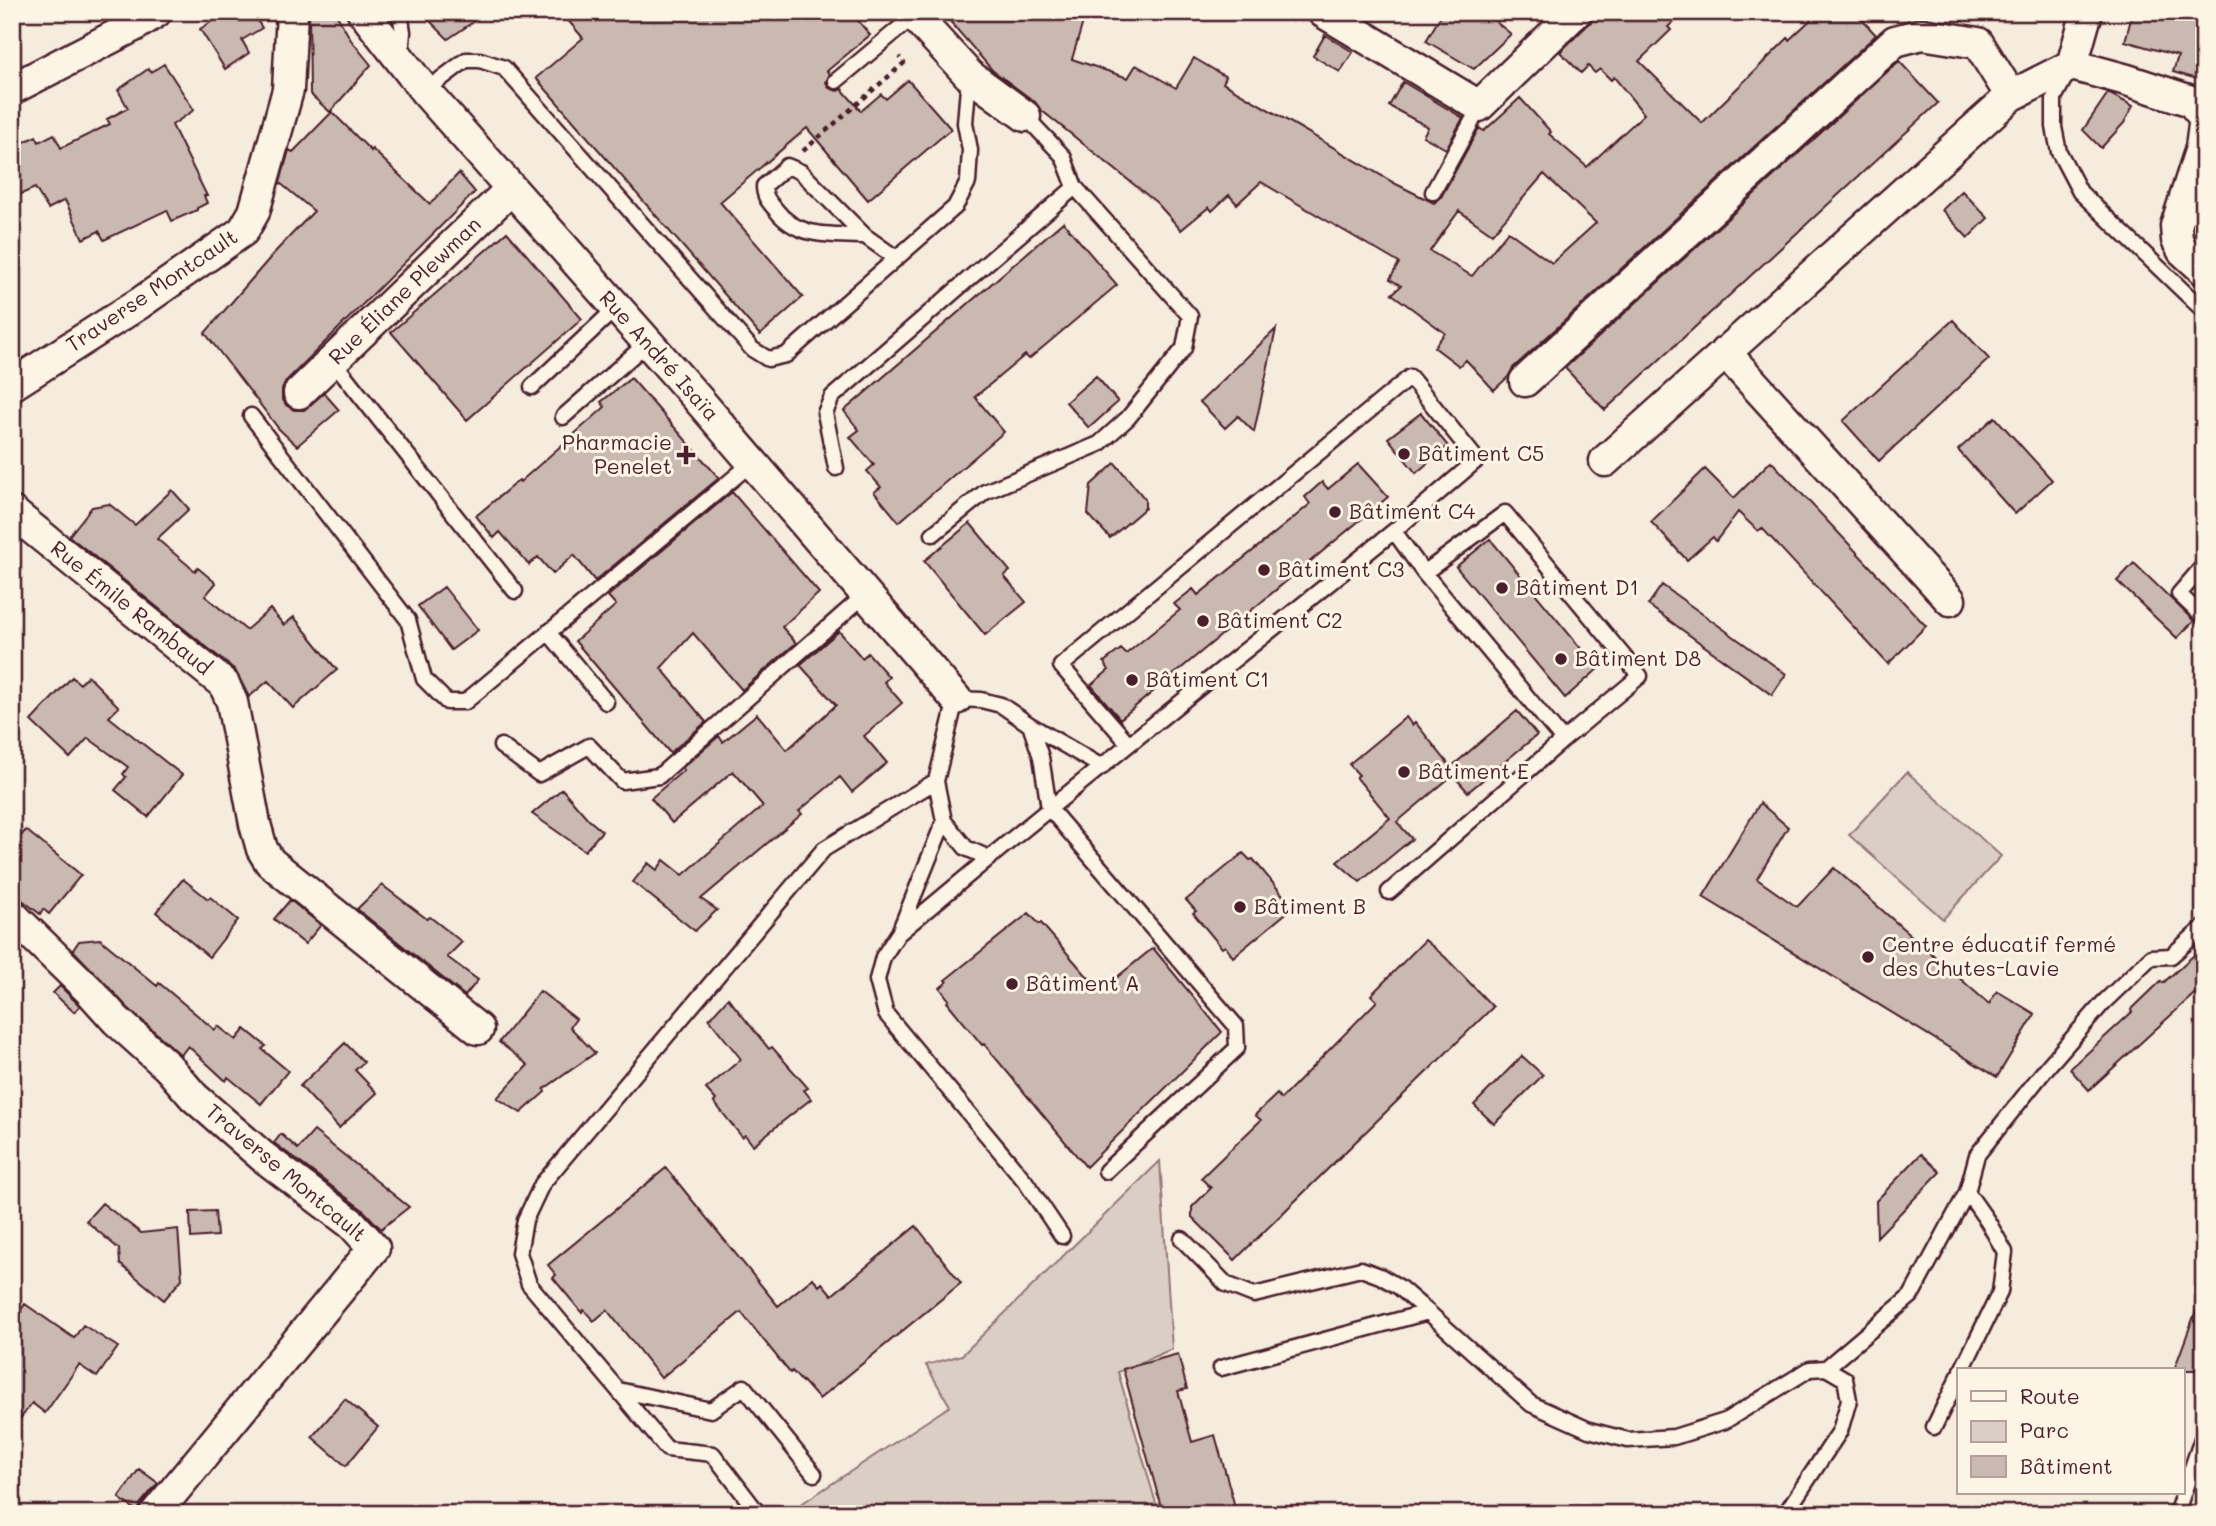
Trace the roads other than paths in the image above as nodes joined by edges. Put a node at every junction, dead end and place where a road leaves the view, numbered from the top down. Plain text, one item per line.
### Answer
1 (156, 12) edge
2 (292, 12) edge
3 (363, 12) edge
4 (400, 12) edge
5 (1323, 12) edge
6 (1576, 12) edge
7 (2087, 12) edge
8 (912, 14) edge
9 (401, 60) junction
10 (2072, 65) junction
11 (969, 75) junction
12 (836, 81) dead end
13 (12, 89) edge
14 (425, 92) junction
15 (2011, 96) junction
16 (1479, 106) junction
17 (1025, 116) joint
18 (2204, 117) edge
19 (2204, 125) edge
20 (1075, 187) junction
21 (511, 189) junction
22 (1433, 192) dead end
23 (865, 236) junction
24 (896, 258) junction
25 (2204, 270) edge
26 (616, 308) junction
27 (2204, 311) edge
28 (647, 343) junction
29 (1726, 352) junction
30 (333, 361) junction
31 (1525, 381) dead end
32 (12, 385) edge
33 (532, 387) dead end
34 (299, 393) dead end
35 (251, 416) dead end
36 (563, 417) dead end
37 (1605, 461) dead end
38 (753, 463) junction
39 (836, 468) dead end
40 (12, 512) edge
41 (1394, 531) junction
42 (933, 534) dead end
43 (2204, 565) edge
44 (1424, 573) junction
45 (515, 591) dead end
46 (866, 594) junction
47 (1950, 600) dead end
48 (2204, 618) edge
49 (548, 632) junction
50 (956, 699) junction
51 (606, 702) dead end
52 (1030, 725) junction
53 (1563, 740) junction
54 (1129, 744) junction
55 (502, 746) dead end
56 (1102, 766) junction
57 (936, 781) junction
58 (1049, 808) junction
59 (944, 821) junction
60 (989, 858) junction
61 (1389, 892) dead end
62 (2204, 927) edge
63 (17, 931) edge
64 (898, 934) junction
65 (478, 1029) dead end
66 (1106, 1171) dead end
67 (1967, 1192) junction
68 (1062, 1236) dead end
69 (1182, 1239) dead end
70 (1428, 1312) junction
71 (1221, 1368) dead end
72 (1826, 1368) junction
73 (1963, 1368) edge
74 (1957, 1380) edge
75 (618, 1390) junction
76 (1934, 1427) dead end
77 (2204, 1433) edge
78 (814, 1474) dead end
79 (2184, 1491) edge
80 (2183, 1494) edge
81 (758, 1513) edge
82 (155, 1514) edge
83 (1785, 1514) edge
84 (2176, 1514) edge

1 - 13 street
2 - 32 street, Traverse Montcault
3 - 9 street, Rue André Isaïa
4 - 9 lane
5 - 16 street
6 - 16 street
7 - 10 street
8 - 11 street
8 - 12 lane
9 - 14 street, Rue André Isaïa
10 - 15 street
10 - 18 street
10 - 27 lane
11 - 17 street
11 - 24 lane
14 - 21 street, Rue André Isaïa
14 - 24 lane
15 - 29 street
15 - 31 street
16 - 22 lane
17 - 20 lane
19 - 25 street
20 - 39 lane
20 - 42 lane
21 - 26 street, Rue André Isaïa
21 - 30 street, Rue Éliane Plewman
23 - 23 lane
23 - 24 lane
26 - 28 street, Rue André Isaïa
26 - 33 lane
28 - 36 lane
28 - 38 street, Rue André Isaïa
29 - 37 street
29 - 47 street
30 - 34 street, Rue Éliane Plewman
30 - 45 lane
35 - 49 lane
38 - 46 street, Rue André Isaïa
38 - 49 lane
40 - 65 street, Rue Émile Rambaud
41 - 44 lane
41 - 54 lane
41 - 54 lane
43 - 48 lane
44 - 53 lane
44 - 53 lane
46 - 50 street, Rue André Isaïa
46 - 55 lane
49 - 51 lane
50 - 52 lane
50 - 57 lane
52 - 56 lane
52 - 58 lane
53 - 61 lane
54 - 56 lane
56 - 58 lane
57 - 59 lane
57 - 75 lane
58 - 60 lane
58 - 66 lane
59 - 60 lane
59 - 64 lane
60 - 64 lane
62 - 67 lane
63 - 82 street, Traverse Montcault
64 - 68 lane
67 - 72 lane
67 - 73 lane
69 - 70 lane
70 - 71 lane
70 - 72 lane
72 - 83 lane
74 - 76 lane
75 - 78 lane
75 - 81 lane
77 - 79 lane
80 - 84 lane

